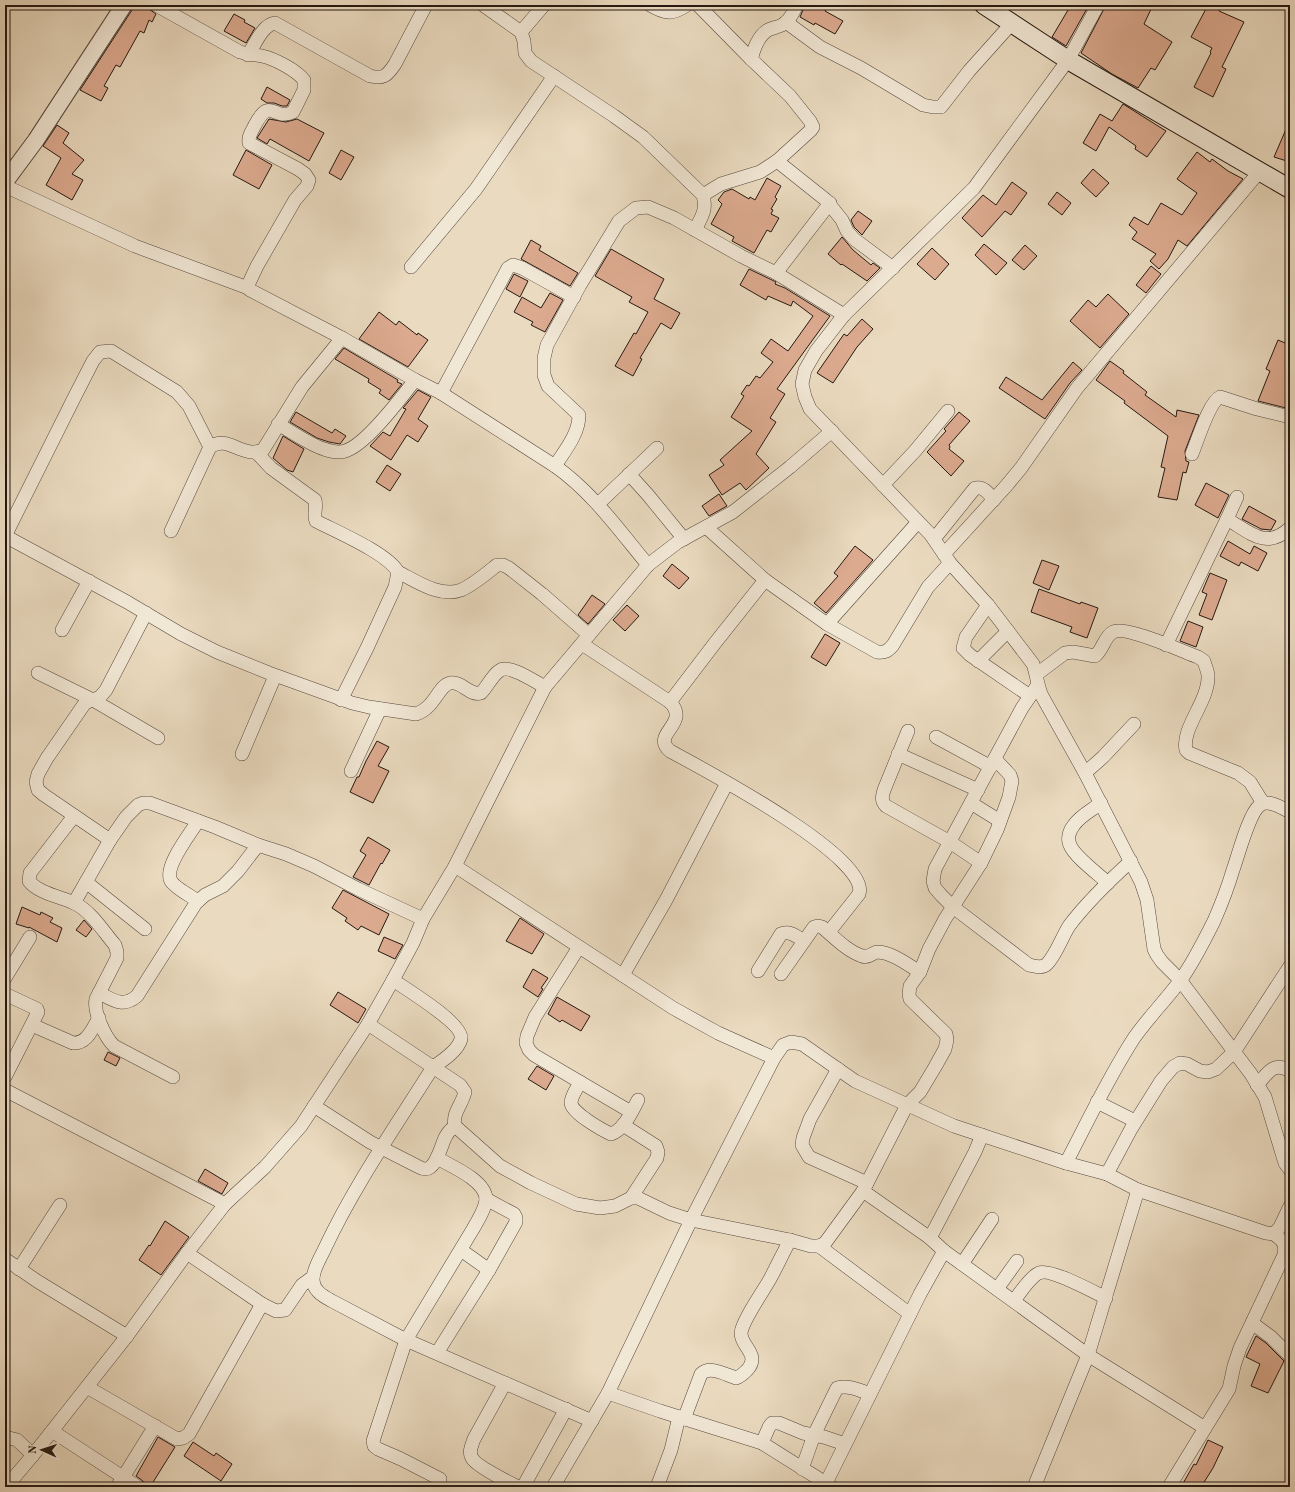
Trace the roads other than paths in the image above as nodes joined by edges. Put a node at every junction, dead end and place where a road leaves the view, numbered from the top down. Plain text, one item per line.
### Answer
1 (124, 5) edge
2 (156, 5) edge
3 (426, 5) edge
4 (483, 5) edge
5 (544, 5) edge
6 (650, 5) edge
7 (687, 5) edge
8 (698, 5) edge
9 (797, 5) edge
10 (984, 5) edge
11 (1098, 5) edge
12 (786, 22) junction
13 (1012, 23) junction
14 (521, 32) junction
15 (248, 54) junction
16 (751, 60) junction
17 (1068, 60) junction
18 (554, 76) junction
19 (777, 161) junction
20 (1260, 171) junction
21 (5, 182) edge
22 (5, 186) edge
23 (1290, 189) edge
24 (703, 195) junction
25 (830, 203) junction
26 (695, 230) junction
27 (411, 267) dead end
28 (893, 268) junction
29 (776, 273) junction
30 (248, 288) junction
31 (574, 297) junction
32 (844, 315) junction
33 (342, 338) junction
34 (415, 380) junction
35 (441, 393) junction
36 (948, 412) dead end
37 (1290, 417) edge
38 (278, 424) junction
39 (832, 431) junction
40 (210, 447) junction
41 (657, 448) dead end
42 (256, 452) junction
43 (1192, 454) dead end
44 (555, 466) junction
45 (629, 474) junction
46 (883, 485) junction
47 (1236, 496) dead end
48 (994, 500) junction
49 (598, 504) junction
50 (1227, 519) junction
51 (918, 522) junction
52 (706, 527) junction
53 (1290, 528) edge
54 (171, 531) dead end
55 (5, 536) edge
56 (684, 539) junction
57 (934, 540) junction
58 (947, 558) junction
59 (648, 565) junction
60 (398, 572) junction
61 (765, 580) junction
62 (89, 581) junction
63 (988, 605) junction
64 (146, 613) junction
65 (827, 624) junction
66 (62, 630) dead end
67 (1008, 631) junction
68 (585, 640) junction
69 (1166, 645) junction
70 (978, 661) junction
71 (38, 673) dead end
72 (275, 676) junction
73 (1035, 685) junction
74 (545, 687) junction
75 (93, 700) junction
76 (341, 700) junction
77 (670, 702) junction
78 (380, 709) junction
79 (1134, 724) dead end
80 (908, 731) dead end
81 (936, 737) dead end
82 (158, 738) dead end
83 (242, 754) dead end
84 (898, 754) junction
85 (993, 763) junction
86 (351, 771) dead end
87 (1084, 772) junction
88 (727, 783) junction
89 (978, 790) junction
90 (971, 802) junction
91 (1101, 803) junction
92 (1263, 804) junction
93 (1290, 812) edge
94 (74, 816) junction
95 (198, 821) junction
96 (1000, 821) junction
97 (110, 840) junction
98 (950, 842) junction
99 (258, 845) junction
100 (1131, 861) junction
101 (981, 863) junction
102 (455, 866) junction
103 (86, 882) junction
104 (1108, 883) junction
105 (198, 901) junction
106 (74, 903) junction
107 (953, 907) junction
108 (423, 919) junction
109 (145, 929) dead end
110 (829, 932) junction
111 (30, 938) dead end
112 (804, 941) junction
113 (579, 947) junction
114 (758, 971) dead end
115 (920, 972) junction
116 (1288, 972) edge
117 (781, 974) dead end
118 (623, 975) junction
119 (5, 978) edge
120 (393, 980) junction
121 (1180, 980) junction
122 (99, 993) junction
123 (5, 994) edge
124 (99, 1018) junction
125 (368, 1024) junction
126 (32, 1026) junction
127 (1234, 1052) junction
128 (774, 1058) junction
129 (433, 1067) junction
130 (838, 1069) junction
131 (1290, 1071) edge
132 (5, 1077) edge
133 (173, 1077) dead end
134 (580, 1082) junction
135 (1257, 1085) junction
136 (5, 1090) edge
137 (638, 1100) dead end
138 (1097, 1102) junction
139 (907, 1105) junction
140 (314, 1106) junction
141 (631, 1112) junction
142 (1136, 1121) junction
143 (623, 1125) junction
144 (454, 1126) junction
145 (982, 1135) junction
146 (380, 1147) junction
147 (437, 1158) junction
148 (1066, 1163) junction
149 (1290, 1170) edge
150 (1107, 1174) junction
151 (865, 1187) junction
152 (1138, 1190) junction
153 (631, 1198) junction
154 (486, 1199) junction
155 (225, 1204) junction
156 (60, 1205) dead end
157 (1290, 1206) edge
158 (992, 1219) dead end
159 (691, 1220) junction
160 (1274, 1234) junction
161 (930, 1238) junction
162 (790, 1240) junction
163 (819, 1246) junction
164 (461, 1250) junction
165 (944, 1251) junction
166 (187, 1253) junction
167 (5, 1259) edge
168 (1017, 1261) dead end
169 (962, 1264) junction
170 (19, 1269) junction
171 (489, 1270) junction
172 (313, 1277) junction
173 (997, 1289) junction
174 (1106, 1298) junction
175 (1014, 1302) junction
176 (262, 1304) junction
177 (910, 1314) junction
178 (1252, 1323) junction
179 (127, 1336) junction
180 (406, 1340) junction
181 (437, 1353) junction
182 (1088, 1354) junction
183 (1290, 1356) edge
184 (505, 1383) junction
185 (87, 1387) junction
186 (608, 1393) junction
187 (870, 1394) junction
188 (566, 1409) junction
189 (682, 1418) junction
190 (592, 1421) junction
191 (154, 1426) junction
192 (1204, 1428) junction
193 (52, 1431) junction
194 (814, 1435) junction
195 (5, 1437) edge
196 (762, 1444) junction
197 (845, 1444) junction
198 (33, 1455) junction
199 (802, 1469) junction
200 (440, 1479) dead end
201 (120, 1482) edge
202 (828, 1486) edge
203 (6, 1487) edge
204 (138, 1487) edge
205 (518, 1487) edge
206 (523, 1487) edge
207 (552, 1487) edge
208 (658, 1487) edge
209 (1034, 1487) edge
210 (1169, 1487) edge

1 - 21 street
2 - 15 street
3 - 15 street
4 - 14 street
5 - 14 street
6 - 7 street
8 - 16 street
9 - 12 street
10 - 13 main road
11 - 17 street
12 - 13 street
12 - 16 street
13 - 17 main road
14 - 18 street
15 - 30 street
16 - 19 street
17 - 20 main road
17 - 28 street
18 - 24 street
18 - 27 street
19 - 24 street
19 - 25 street
20 - 23 main road
20 - 48 street
22 - 30 street
24 - 26 street
25 - 28 street
25 - 29 street
26 - 29 street
26 - 31 street
28 - 32 street
29 - 32 street
30 - 33 street
31 - 35 street
31 - 44 street
32 - 39 street
33 - 34 street
33 - 38 street
34 - 35 street
34 - 38 street
35 - 44 street
36 - 46 street
37 - 43 street
38 - 42 street
39 - 46 street
39 - 52 street
40 - 42 street
40 - 54 street
40 - 55 street
41 - 45 street
42 - 60 street
44 - 49 street
45 - 49 street
45 - 56 street
46 - 51 street
47 - 50 street
48 - 57 street
48 - 58 street
49 - 59 street
50 - 53 street
50 - 69 street
51 - 57 street
51 - 65 street
52 - 56 street
52 - 61 street
55 - 62 street
56 - 59 street
57 - 58 street
58 - 63 street
58 - 65 street
59 - 68 street
60 - 68 street
60 - 76 street
61 - 65 street
61 - 77 street
62 - 64 street
62 - 66 street
63 - 67 street
63 - 70 street
64 - 72 street
64 - 75 street
67 - 70 street
67 - 73 street
68 - 74 street
68 - 77 street
69 - 73 street
69 - 92 street
70 - 73 street
71 - 75 street
72 - 76 street
72 - 83 street
73 - 85 street
73 - 87 street
74 - 78 street
74 - 102 street
75 - 82 street
75 - 94 street
76 - 78 street
77 - 88 street
78 - 86 street
79 - 87 street
80 - 84 street
81 - 85 street
84 - 89 street
84 - 98 street
85 - 89 street
85 - 96 street
87 - 91 street
88 - 110 street
88 - 118 street
89 - 90 street
90 - 96 street
90 - 98 street
91 - 100 street
91 - 104 street
92 - 93 street
92 - 121 street
94 - 97 street
94 - 106 street
95 - 97 street
95 - 99 street
95 - 105 street
96 - 101 street
97 - 103 street
98 - 101 street
98 - 107 street
99 - 105 street
99 - 108 street
100 - 104 street
100 - 121 street
101 - 107 street
102 - 108 street
102 - 113 street
103 - 106 street
103 - 109 street
104 - 107 street
105 - 122 street
106 - 122 street
107 - 115 street
108 - 120 street
110 - 112 street
110 - 115 street
111 - 119 street
112 - 114 street
112 - 117 street
113 - 118 street
113 - 134 street
115 - 139 street
116 - 127 street
118 - 128 street
120 - 125 street
120 - 129 street
121 - 127 street
121 - 138 street
122 - 124 street
123 - 126 street
124 - 126 street
124 - 133 street
125 - 129 street
125 - 140 street
126 - 132 street
127 - 135 street
127 - 142 street
128 - 130 street
128 - 159 street
129 - 144 street
129 - 146 street
130 - 139 street
130 - 151 street
131 - 135 street
134 - 141 street
134 - 143 street
135 - 149 street
136 - 155 street
137 - 141 street
138 - 142 street
138 - 148 street
139 - 145 street
139 - 151 street
140 - 146 street
140 - 155 street
141 - 143 street
142 - 150 street
143 - 153 street
144 - 147 street
144 - 153 street
145 - 148 street
145 - 161 street
146 - 147 street
146 - 172 street
147 - 154 street
148 - 150 street
150 - 152 street
151 - 161 street
151 - 163 street
152 - 160 street
152 - 174 street
153 - 159 street
154 - 164 street
154 - 171 street
155 - 166 street
156 - 170 street
157 - 160 street
158 - 169 street
159 - 162 street
159 - 186 street
160 - 178 street
161 - 165 street
162 - 163 street
162 - 189 street
163 - 177 street
164 - 171 street
164 - 180 street
165 - 169 street
165 - 177 street
166 - 176 street
166 - 179 street
167 - 170 street
168 - 173 street
169 - 173 street
170 - 179 street
171 - 181 street
172 - 176 street
172 - 180 street
173 - 175 street
174 - 175 street
174 - 182 street
175 - 182 street
176 - 191 street
177 - 187 street
178 - 183 street
178 - 192 street
179 - 185 street
180 - 181 street
180 - 200 street
181 - 184 street
182 - 192 street
182 - 209 street
184 - 188 street
184 - 205 street
185 - 191 street
185 - 193 street
186 - 189 street
186 - 190 street
187 - 194 street
187 - 197 street
188 - 190 street
188 - 206 street
189 - 196 street
189 - 208 street
190 - 207 street
191 - 201 street
192 - 210 street
193 - 198 street
193 - 201 street
194 - 196 street
194 - 197 street
194 - 199 street
195 - 198 street
196 - 199 street
197 - 202 street
198 - 203 street
199 - 202 street
201 - 204 street

